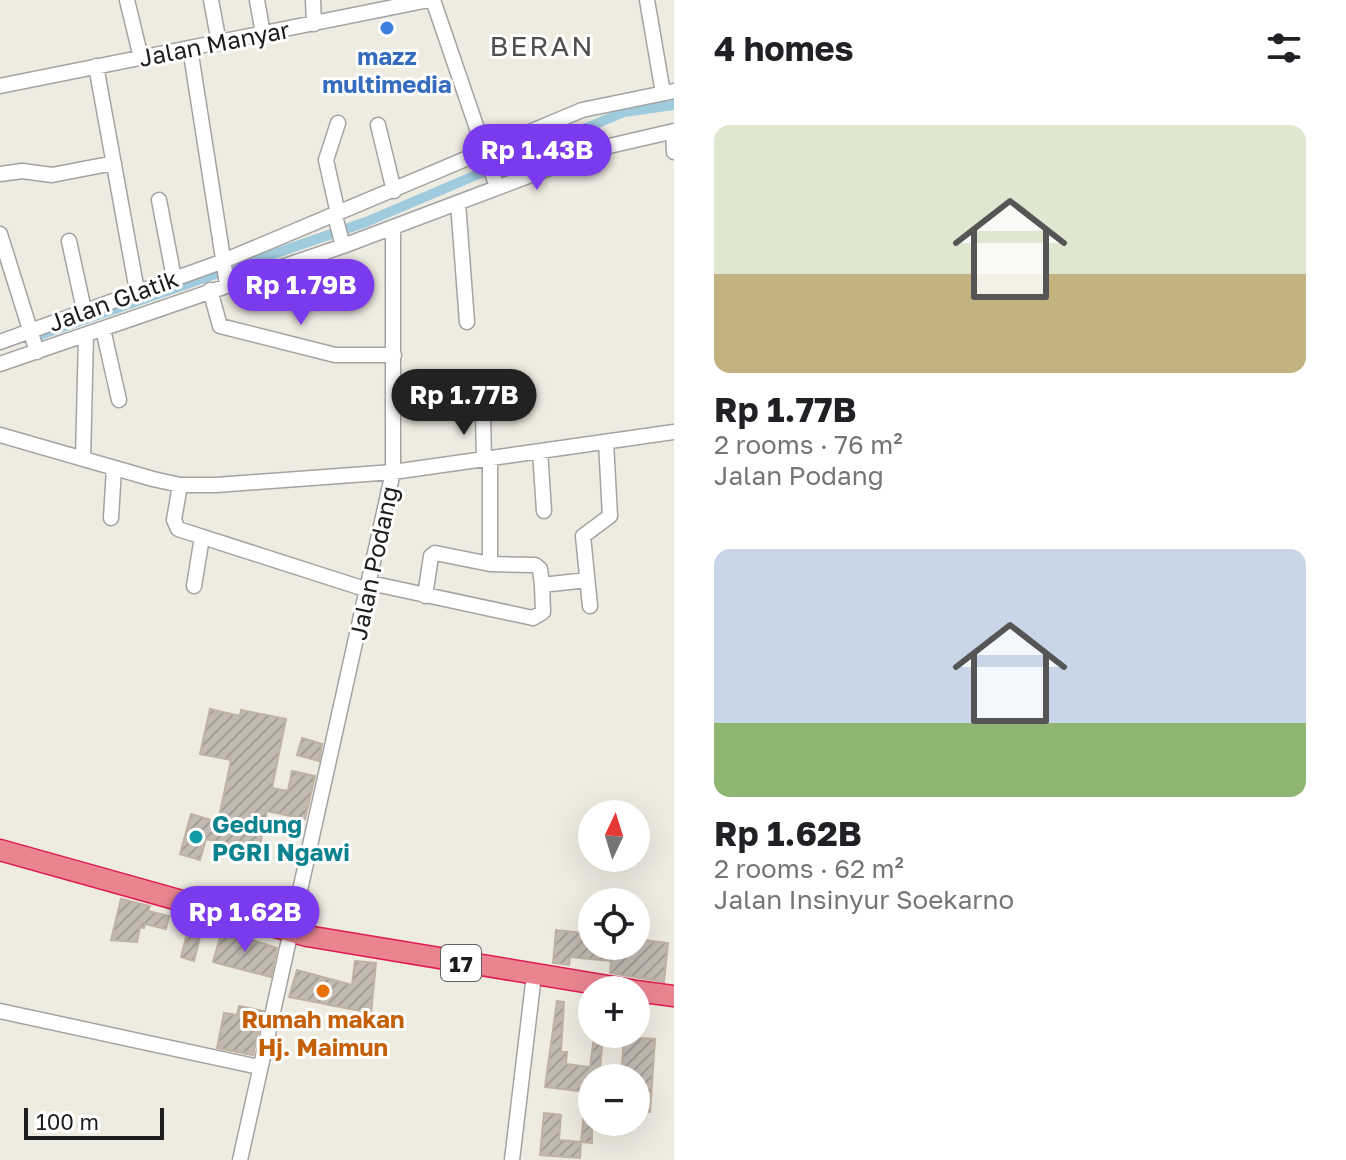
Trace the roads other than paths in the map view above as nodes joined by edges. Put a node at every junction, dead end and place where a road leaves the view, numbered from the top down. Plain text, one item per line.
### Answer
1 (127, 0) edge
2 (211, 0) edge
3 (257, 0) edge
4 (313, 0) edge
5 (431, 0) edge
6 (647, 0) edge
7 (353, 8) edge
8 (314, 24) junction
9 (263, 34) junction
10 (219, 43) junction
11 (190, 48) junction
12 (141, 58) junction
13 (96, 66) junction
14 (0, 86) edge
15 (669, 92) edge
16 (338, 123) dead end
17 (378, 125) dead end
18 (673, 131) edge
19 (674, 152) edge
20 (114, 163) junction
21 (491, 170) junction
22 (0, 174) edge
23 (394, 191) junction
24 (159, 200) dead end
25 (458, 203) junction
26 (339, 227) junction
27 (393, 228) junction
28 (0, 234) edge
29 (69, 241) dead end
30 (224, 273) junction
31 (174, 278) junction
32 (210, 290) junction
33 (137, 291) junction
34 (84, 310) junction
35 (467, 322) dead end
36 (103, 329) junction
37 (86, 335) junction
38 (33, 340) junction
39 (0, 342) edge
40 (394, 355) junction
41 (0, 364) edge
42 (119, 400) dead end
43 (483, 415) dead end
44 (674, 432) edge
45 (0, 435) edge
46 (606, 442) junction
47 (540, 451) junction
48 (83, 459) junction
49 (487, 459) junction
50 (114, 468) junction
51 (393, 472) junction
52 (180, 485) junction
53 (544, 511) dead end
54 (111, 518) dead end
55 (202, 537) junction
56 (490, 564) junction
57 (587, 580) junction
58 (542, 585) junction
59 (194, 586) dead end
60 (369, 587) junction
61 (425, 596) junction
62 (590, 606) dead end
63 (0, 850) edge
64 (291, 932) junction
65 (534, 975) junction
66 (578, 982) edge
67 (650, 992) edge
68 (674, 996) edge
69 (0, 1011) edge
70 (259, 1067) junction
71 (240, 1160) edge
72 (512, 1160) edge

1 - 12 street
2 - 10 street
3 - 9 street
4 - 8 street
5 - 7 street, Jalan Manyar
5 - 21 street
6 - 15 street
7 - 8 street, Jalan Manyar
8 - 9 street, Jalan Manyar
9 - 10 street, Jalan Manyar
10 - 11 street, Jalan Manyar
11 - 12 street, Jalan Manyar
11 - 30 street
12 - 13 street, Jalan Manyar
13 - 14 street, Jalan Manyar
13 - 20 street
15 - 21 street, Jalan Glatik
16 - 26 street
17 - 23 street
18 - 19 street
18 - 21 street
20 - 22 street
20 - 33 street
21 - 23 street, Jalan Glatik
21 - 25 street
23 - 26 street, Jalan Glatik
24 - 31 street
25 - 27 street
25 - 35 street
26 - 27 street
26 - 30 street
26 - 30 street, Jalan Glatik
27 - 40 street
28 - 38 street
29 - 34 street
30 - 31 street, Jalan Glatik
30 - 32 street
31 - 33 street, Jalan Glatik
32 - 36 street
32 - 40 street
33 - 34 street, Jalan Glatik
34 - 38 street, Jalan Glatik
36 - 37 street
36 - 42 street
37 - 38 street
37 - 48 street
38 - 39 street, Jalan Glatik
38 - 41 street
40 - 51 street
43 - 49 street
44 - 46 street, Jalan Podang
45 - 48 street
46 - 47 street, Jalan Podang
46 - 57 street
47 - 49 street, Jalan Podang
47 - 53 street
48 - 50 street
49 - 51 street, Jalan Podang
49 - 56 street
50 - 52 street
50 - 54 street
51 - 52 street
51 - 60 street, Jalan Podang
52 - 55 street
55 - 59 street
55 - 60 street
56 - 58 street
56 - 61 street
57 - 58 street
57 - 62 street
58 - 61 street
60 - 61 street
60 - 64 street, Jalan Podang
63 - 64 highway, 17
64 - 65 highway, 17
64 - 70 street, Jalan Podang
65 - 66 highway, 17
65 - 72 street
67 - 68 highway, 17
69 - 70 street
70 - 71 street, Jalan Podang

